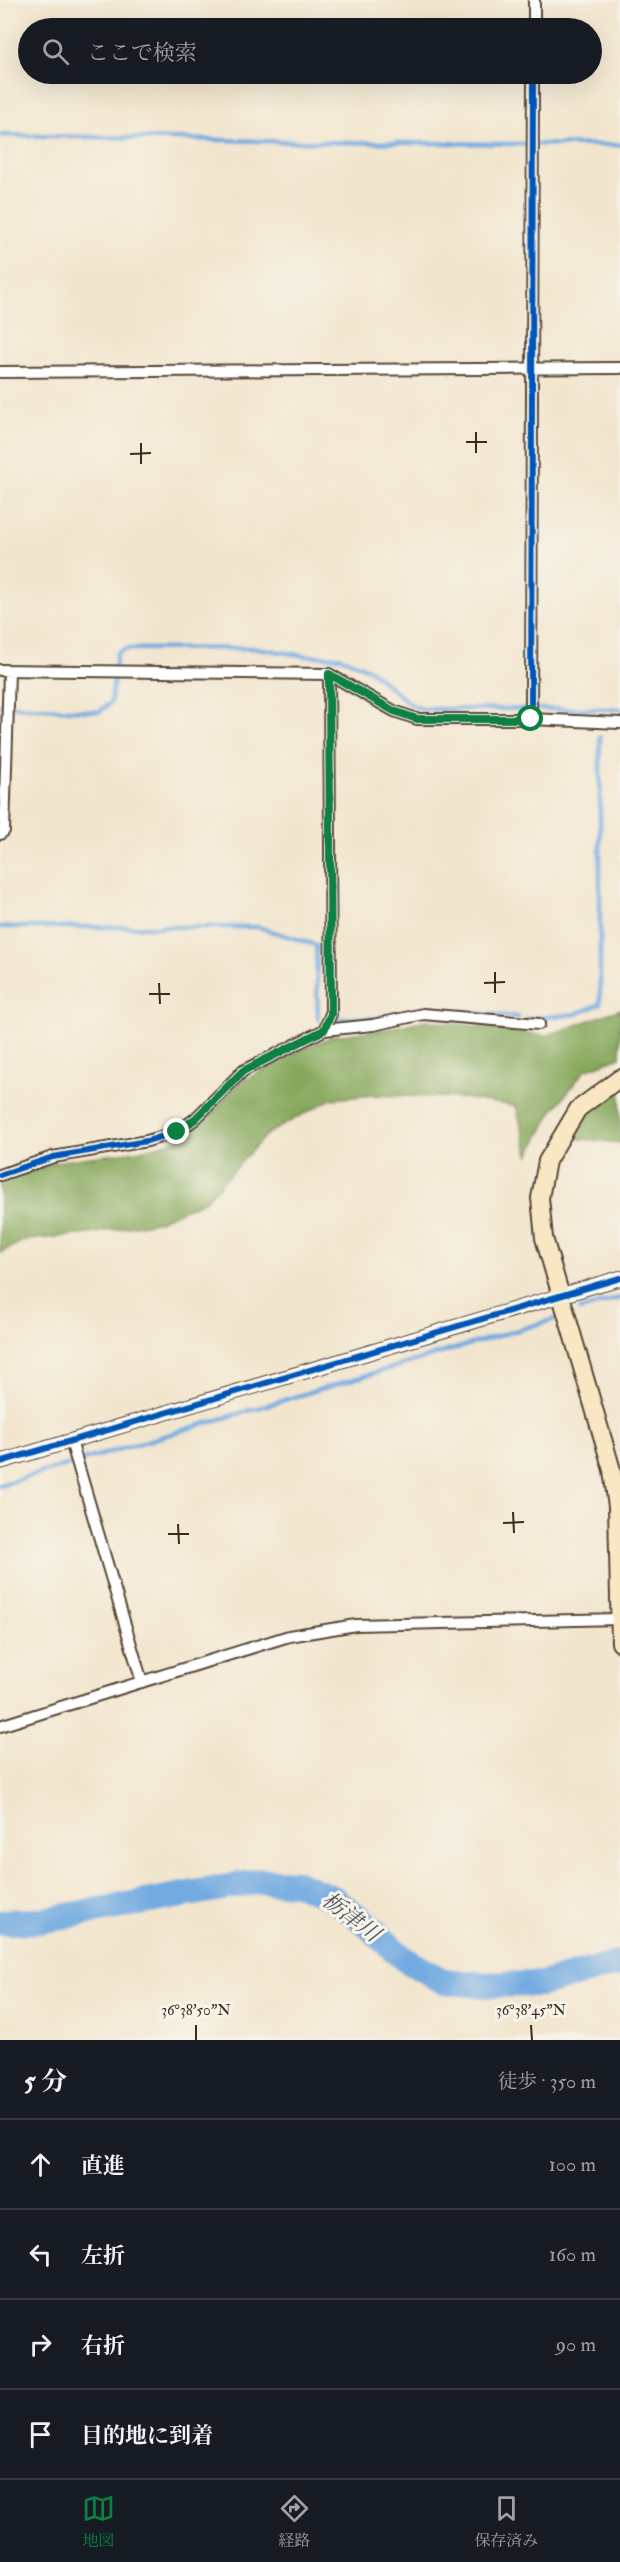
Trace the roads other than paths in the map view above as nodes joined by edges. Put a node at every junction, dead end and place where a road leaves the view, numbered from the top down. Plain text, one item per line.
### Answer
1 (534, 0) edge
2 (534, 18) edge
3 (534, 84) edge
4 (532, 368) junction
5 (620, 368) edge
6 (0, 372) edge
7 (4, 671) edge
8 (329, 674) junction
9 (531, 719) junction
10 (620, 723) edge
11 (0, 834) edge
12 (540, 1024) dead end
13 (324, 1030) junction
14 (620, 1078) edge
15 (0, 1175) edge
16 (620, 1278) edge
17 (560, 1295) junction
18 (71, 1441) junction
19 (0, 1462) edge
20 (616, 1470) edge
21 (620, 1619) edge
22 (620, 1643) edge
23 (142, 1682) junction
24 (0, 1726) edge

1 - 2 street
3 - 4 street
4 - 5 street
4 - 6 street
4 - 9 street
7 - 8 street
7 - 11 street
8 - 9 street
8 - 13 street
9 - 10 street
12 - 13 street
13 - 15 street
14 - 17 main road
16 - 17 street
17 - 18 street
17 - 20 main road
18 - 19 street
18 - 23 street
20 - 21 main road
21 - 22 main road
21 - 23 street
23 - 24 street

